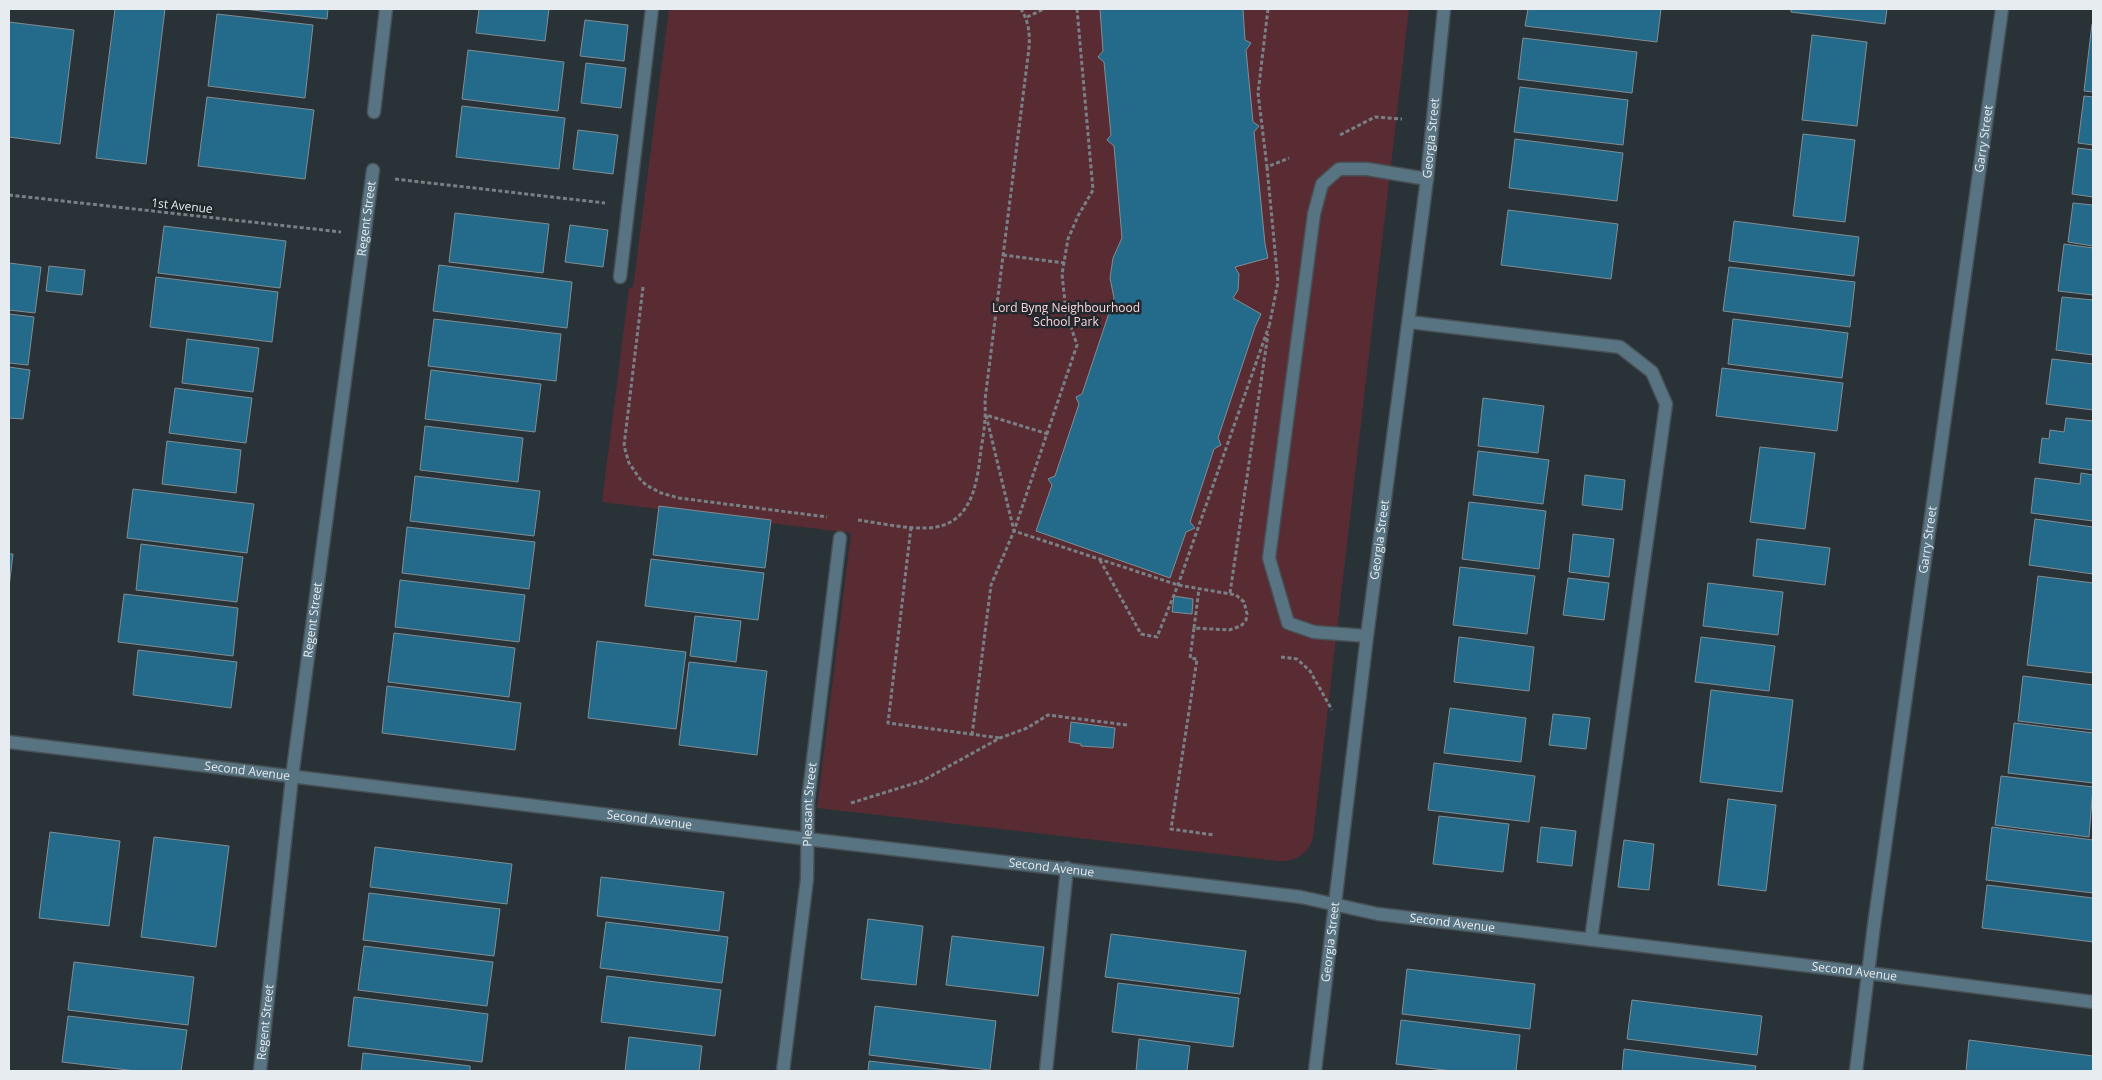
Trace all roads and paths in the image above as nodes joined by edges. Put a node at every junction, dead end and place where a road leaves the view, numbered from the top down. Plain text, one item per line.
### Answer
1 (386, 9) edge
2 (652, 9) edge
3 (1022, 9) edge
4 (1044, 9) edge
5 (1077, 9) edge
6 (1268, 9) edge
7 (1444, 9) edge
8 (2002, 9) edge
9 (1026, 17) junction
10 (374, 112) dead end
11 (1402, 119) dead end
12 (1340, 135) dead end
13 (1290, 158) dead end
14 (1267, 167) junction
15 (372, 173) joint
16 (1427, 179) junction
17 (9, 195) edge
18 (629, 206) junction
19 (344, 233) dead end
20 (1003, 255) junction
21 (1064, 262) junction
22 (620, 276) dead end
23 (643, 285) dead end
24 (1409, 322) junction
25 (1269, 326) junction
26 (986, 415) junction
27 (1048, 434) junction
28 (834, 517) dead end
29 (853, 520) dead end
30 (911, 527) junction
31 (1014, 531) junction
32 (840, 538) dead end
33 (1100, 560) junction
34 (1178, 585) junction
35 (1199, 589) junction
36 (1230, 593) junction
37 (1194, 628) junction
38 (1367, 636) junction
39 (1281, 657) dead end
40 (1332, 710) dead end
41 (1127, 725) dead end
42 (972, 735) junction
43 (1000, 738) junction
44 (9, 742) edge
45 (292, 777) junction
46 (851, 803) dead end
47 (1214, 835) dead end
48 (807, 839) junction
49 (1067, 868) junction
50 (1335, 904) junction
51 (1591, 939) junction
52 (1868, 973) junction
53 (2093, 1002) edge
54 (260, 1071) edge
55 (783, 1071) edge
56 (1046, 1071) edge
57 (1315, 1071) edge
58 (1856, 1071) edge

1 - 10 street
2 - 18 street
3 - 9 path
4 - 9 path
5 - 21 path
6 - 14 path
7 - 16 street, Georgia Street
8 - 52 street, Garry Street
9 - 20 path
11 - 12 path
13 - 14 path
14 - 25 path
15 - 18 path
15 - 45 street, Regent Street
16 - 24 street, Georgia Street
16 - 38 street
17 - 19 path, 1st Avenue
18 - 22 street
20 - 21 path
20 - 26 path
21 - 27 path
23 - 28 path
24 - 38 street, Georgia Street
24 - 51 street
25 - 34 path
25 - 36 path
26 - 27 path
26 - 30 path
26 - 31 path
27 - 31 path
29 - 30 path
30 - 42 path
31 - 33 path
31 - 42 path
32 - 48 street, Pleasant Street
33 - 34 path
33 - 34 path
34 - 35 path
35 - 36 path
35 - 37 path
36 - 37 path
37 - 47 path
38 - 50 street, Georgia Street
39 - 40 path
41 - 43 path
42 - 43 path
43 - 46 path
44 - 45 street, Second Avenue
45 - 48 street, Second Avenue
45 - 54 street, Regent Street
48 - 49 street, Second Avenue
48 - 55 street, Pleasant Street
49 - 50 street, Second Avenue
49 - 56 street
50 - 51 street, Second Avenue
50 - 57 street, Georgia Street
51 - 52 street, Second Avenue
52 - 53 street, Second Avenue
52 - 58 street, Garry Street

